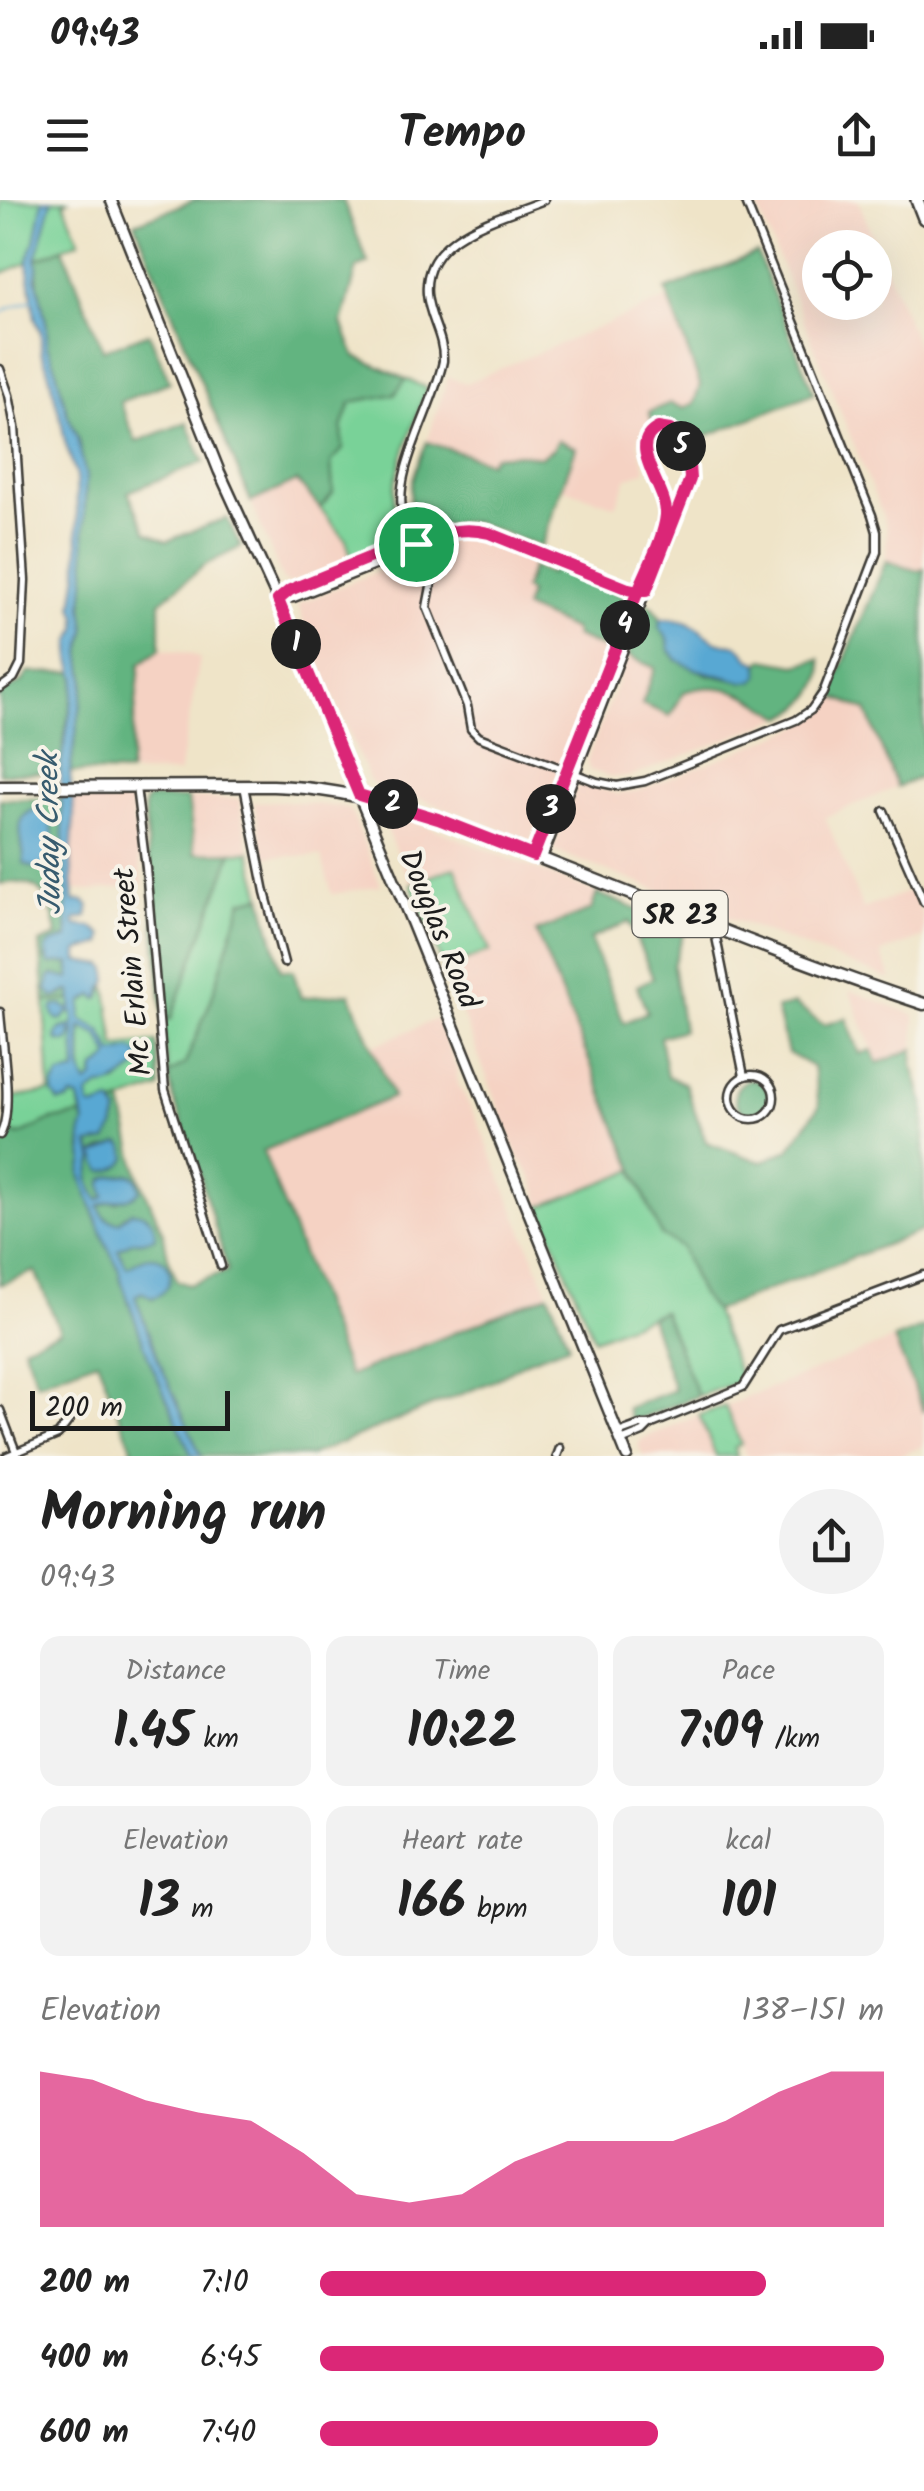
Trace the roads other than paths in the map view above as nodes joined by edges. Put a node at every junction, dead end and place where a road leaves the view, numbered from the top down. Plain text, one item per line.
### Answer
1 (111, 200) edge
2 (544, 200) edge
3 (745, 200) edge
4 (916, 200) edge
5 (924, 218) edge
6 (0, 369) edge
7 (416, 544) junction
8 (642, 591) junction
9 (278, 600) junction
10 (0, 688) edge
11 (571, 771) junction
12 (244, 786) junction
13 (0, 787) edge
14 (136, 787) junction
15 (359, 795) junction
16 (884, 811) dead end
17 (538, 858) junction
18 (924, 902) edge
19 (714, 927) junction
20 (284, 963) dead end
21 (924, 1004) edge
22 (0, 1012) edge
23 (744, 1076) junction
24 (0, 1135) edge
25 (221, 1266) dead end
26 (924, 1275) edge
27 (0, 1410) edge
28 (70, 1419) dead end
29 (620, 1437) junction
30 (16, 1452) junction
31 (7, 1456) edge
32 (627, 1456) edge

1 - 9 street, Douglas Road
2 - 7 street
3 - 11 street
4 - 5 highway
6 - 10 street
7 - 8 street
7 - 9 street
7 - 11 street
8 - 8 street
8 - 11 street
9 - 15 street, Douglas Road
11 - 17 street
12 - 14 main road, SR 23
12 - 15 main road, SR 23
12 - 20 street
13 - 14 main road, SR 23
14 - 25 street, Mc Erlain Street
15 - 17 main road, SR 23
15 - 29 street, Douglas Road
16 - 18 street
17 - 19 main road, SR 23
19 - 21 main road, SR 23
19 - 23 street
22 - 24 street
23 - 23 street
26 - 29 street
27 - 30 street
28 - 30 street
29 - 32 street, Douglas Road
30 - 31 street

